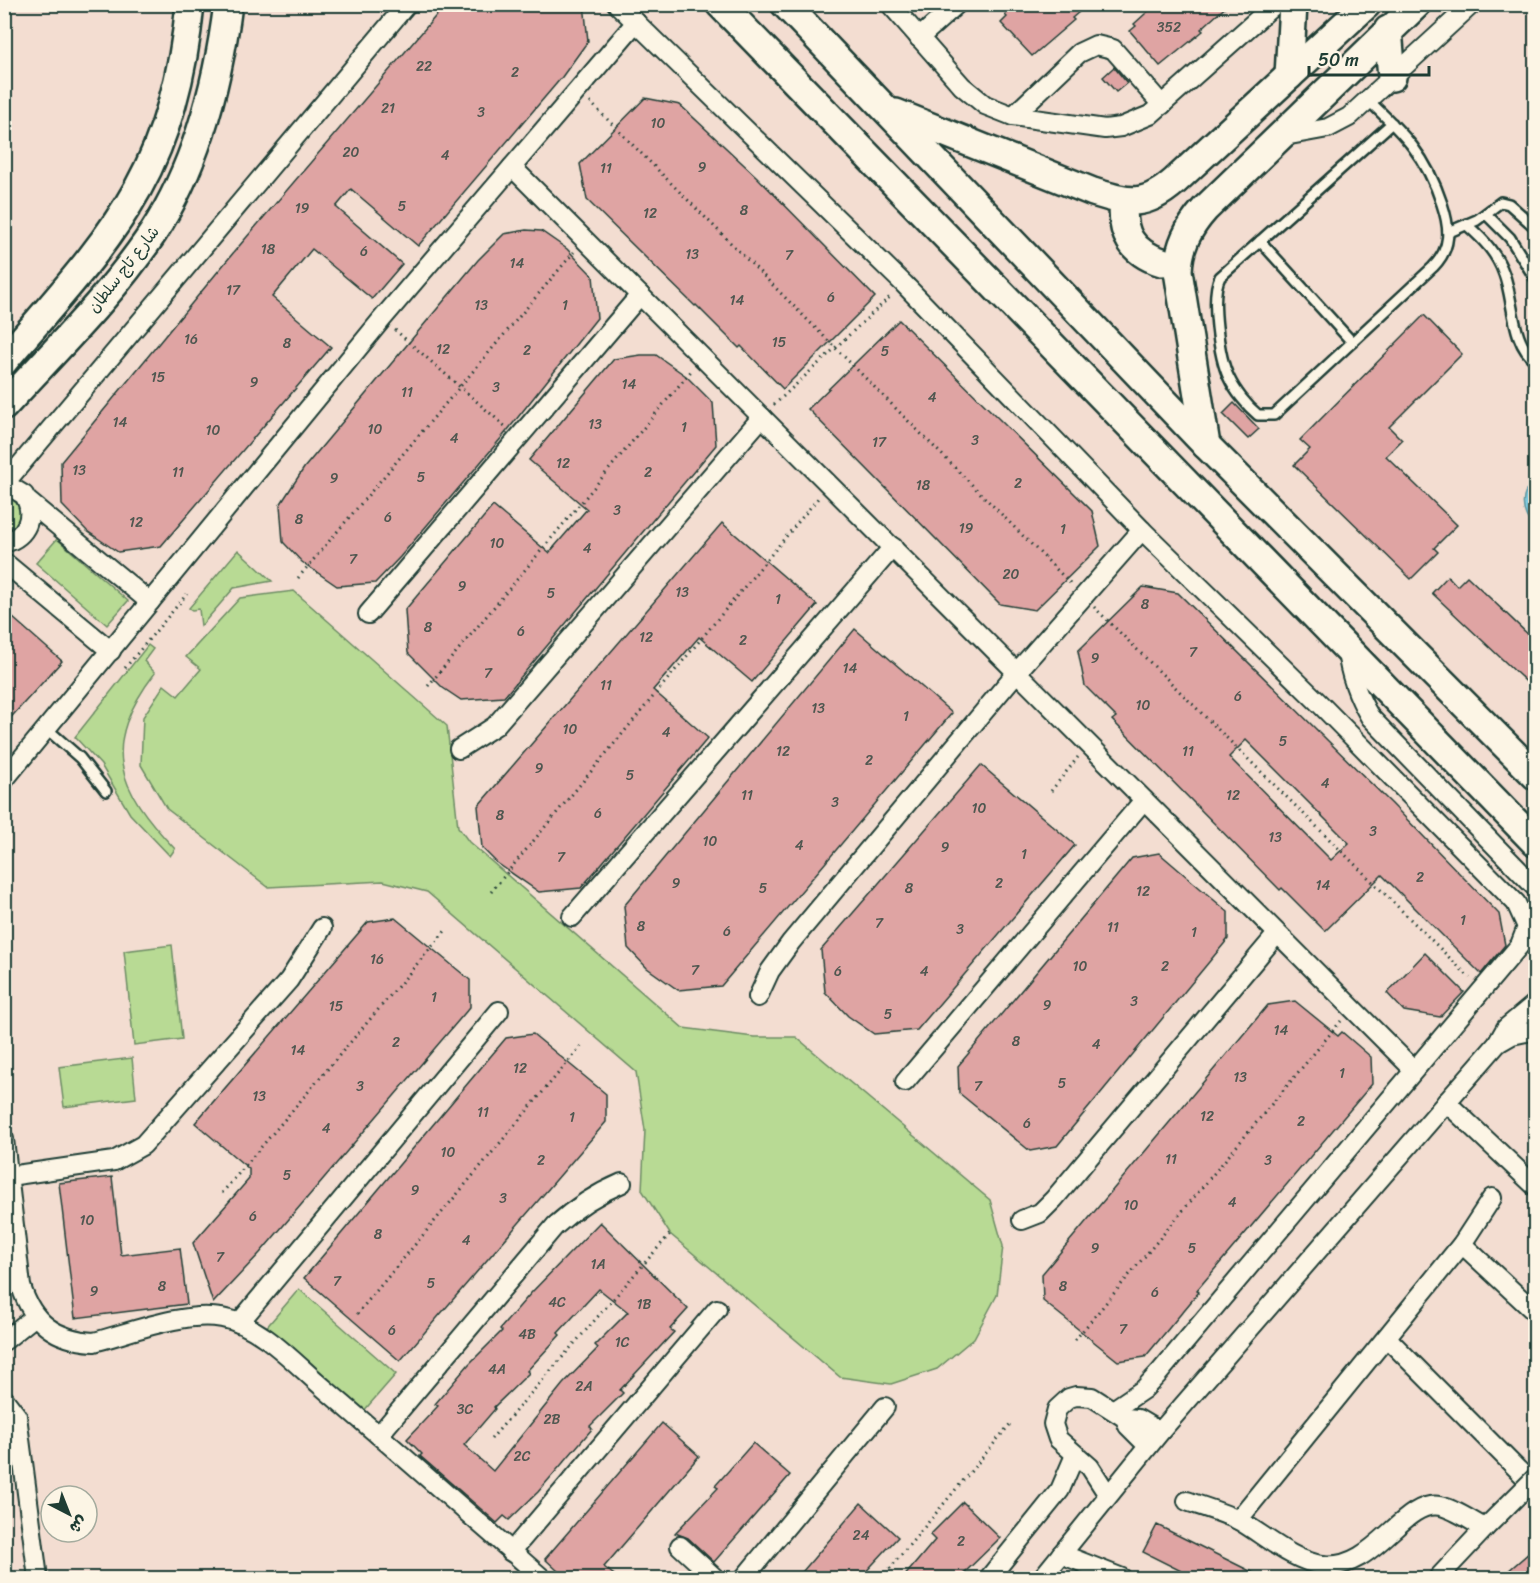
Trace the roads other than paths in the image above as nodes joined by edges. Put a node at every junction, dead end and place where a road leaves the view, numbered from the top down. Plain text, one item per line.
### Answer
1 (190, 4) edge
2 (228, 4) edge
3 (407, 4) edge
4 (617, 4) edge
5 (720, 4) edge
6 (785, 4) edge
7 (890, 4) edge
8 (957, 4) edge
9 (1275, 4) edge
10 (1293, 4) edge
11 (1367, 4) edge
12 (1416, 4) edge
13 (1472, 4) edge
14 (636, 22) junction
15 (1388, 30) junction
16 (919, 38) junction
17 (1289, 76) junction
18 (1392, 77) junction
19 (1368, 100) junction
20 (1162, 105) junction
21 (888, 110) junction
22 (1013, 116) junction
23 (1392, 123) junction
24 (1279, 137) junction
25 (1207, 152) junction
26 (512, 167) junction
27 (1232, 182) junction
28 (1124, 202) junction
29 (1205, 209) junction
30 (1486, 214) junction
31 (1468, 226) junction
32 (1536, 228) edge
33 (1449, 232) junction
34 (1260, 241) junction
35 (1162, 262) junction
36 (1536, 280) edge
37 (640, 295) junction
38 (1184, 312) junction
39 (1352, 342) junction
40 (4, 361) edge
41 (1536, 361) edge
42 (4, 406) edge
43 (762, 417) junction
44 (1206, 445) junction
45 (5, 483) edge
46 (27, 501) junction
47 (1142, 530) junction
48 (4, 543) edge
49 (892, 547) junction
50 (4, 562) edge
51 (150, 602) junction
52 (368, 614) dead end
53 (111, 651) junction
54 (1347, 651) junction
55 (1017, 672) junction
56 (47, 729) junction
57 (459, 749) dead end
58 (1536, 776) edge
59 (4, 780) edge
60 (106, 791) dead end
61 (1144, 800) junction
62 (1536, 843) edge
63 (1536, 888) edge
64 (572, 917) dead end
65 (322, 928) dead end
66 (1278, 934) junction
67 (758, 997) dead end
68 (1536, 1003) edge
69 (499, 1011) dead end
70 (1536, 1030) edge
71 (1497, 1044) junction
72 (1413, 1070) junction
73 (905, 1082) dead end
74 (1446, 1102) junction
75 (4, 1139) edge
76 (9, 1176) junction
77 (622, 1183) dead end
78 (1536, 1187) edge
79 (1492, 1198) dead end
80 (1022, 1220) dead end
81 (1462, 1244) junction
82 (717, 1309) dead end
83 (1536, 1313) edge
84 (34, 1317) junction
85 (239, 1323) junction
86 (1387, 1338) junction
87 (4, 1341) edge
88 (4, 1400) edge
89 (885, 1407) dead end
90 (1119, 1414) junction
91 (1160, 1432) junction
92 (379, 1436) junction
93 (1148, 1446) junction
94 (1075, 1455) junction
95 (1090, 1467) junction
96 (1536, 1477) edge
97 (1121, 1480) junction
98 (1536, 1488) edge
99 (1108, 1496) junction
100 (1187, 1501) dead end
101 (1238, 1520) junction
102 (1485, 1528) junction
103 (512, 1552) junction
104 (1061, 1554) junction
105 (38, 1578) edge
106 (542, 1578) edge
107 (701, 1578) edge
108 (715, 1578) edge
109 (744, 1578) edge
110 (989, 1578) edge
111 (1042, 1578) edge
112 (1122, 1578) edge
113 (1438, 1578) edge

1 - 40 main road, شارع تاج سلطان
2 - 42 main road, شارع تاج سلطان
3 - 45 street
4 - 14 street
5 - 54 main road
6 - 21 main road
7 - 16 street
8 - 16 street
9 - 20 street
10 - 17 main road
11 - 17 main road
12 - 15 main road
13 - 18 street
14 - 26 street
14 - 47 street
15 - 18 main road
15 - 24 main road
16 - 22 street
17 - 25 main road
18 - 19 street
19 - 23 lane
19 - 24 street
20 - 22 street
20 - 22 street
21 - 28 main road
21 - 44 main road
23 - 33 lane
23 - 34 lane
24 - 27 main road
25 - 27 main road
25 - 28 main road
26 - 37 street
26 - 51 street
27 - 29 main road
28 - 35 main road
29 - 35 main road
29 - 38 main road
30 - 31 lane
30 - 32 lane
30 - 36 lane
31 - 33 lane
31 - 41 lane
33 - 39 lane
34 - 39 lane
34 - 39 lane
35 - 38 main road
37 - 43 street
37 - 52 street
38 - 44 main road
43 - 49 street
43 - 57 street
44 - 58 main road
45 - 46 street
46 - 48 street
46 - 51 street
47 - 55 street
47 - 72 street
49 - 55 street
49 - 64 street
50 - 53 street
51 - 53 street
53 - 56 street
54 - 62 main road
54 - 63 street
55 - 61 street
55 - 67 street
56 - 59 street
56 - 60 lane
61 - 66 street
61 - 73 street
65 - 76 street
66 - 72 street
66 - 80 street
68 - 71 street
69 - 85 street
70 - 71 street
71 - 74 street
72 - 90 street
74 - 78 street
74 - 91 street
75 - 76 street
76 - 84 street
77 - 92 street
79 - 81 street
81 - 83 street
81 - 86 street
82 - 103 street
84 - 85 street
84 - 87 street
85 - 92 street
86 - 98 street
86 - 101 street
88 - 105 street
89 - 109 street
90 - 91 street
90 - 93 street
90 - 94 street
91 - 93 street
92 - 103 street
93 - 97 street
94 - 95 street
94 - 110 street
95 - 97 street
95 - 99 street
96 - 102 street, bridge
97 - 99 street
99 - 104 street
100 - 101 street
101 - 102 street
102 - 113 street
103 - 106 street
104 - 111 street
104 - 112 street
107 - 108 street

